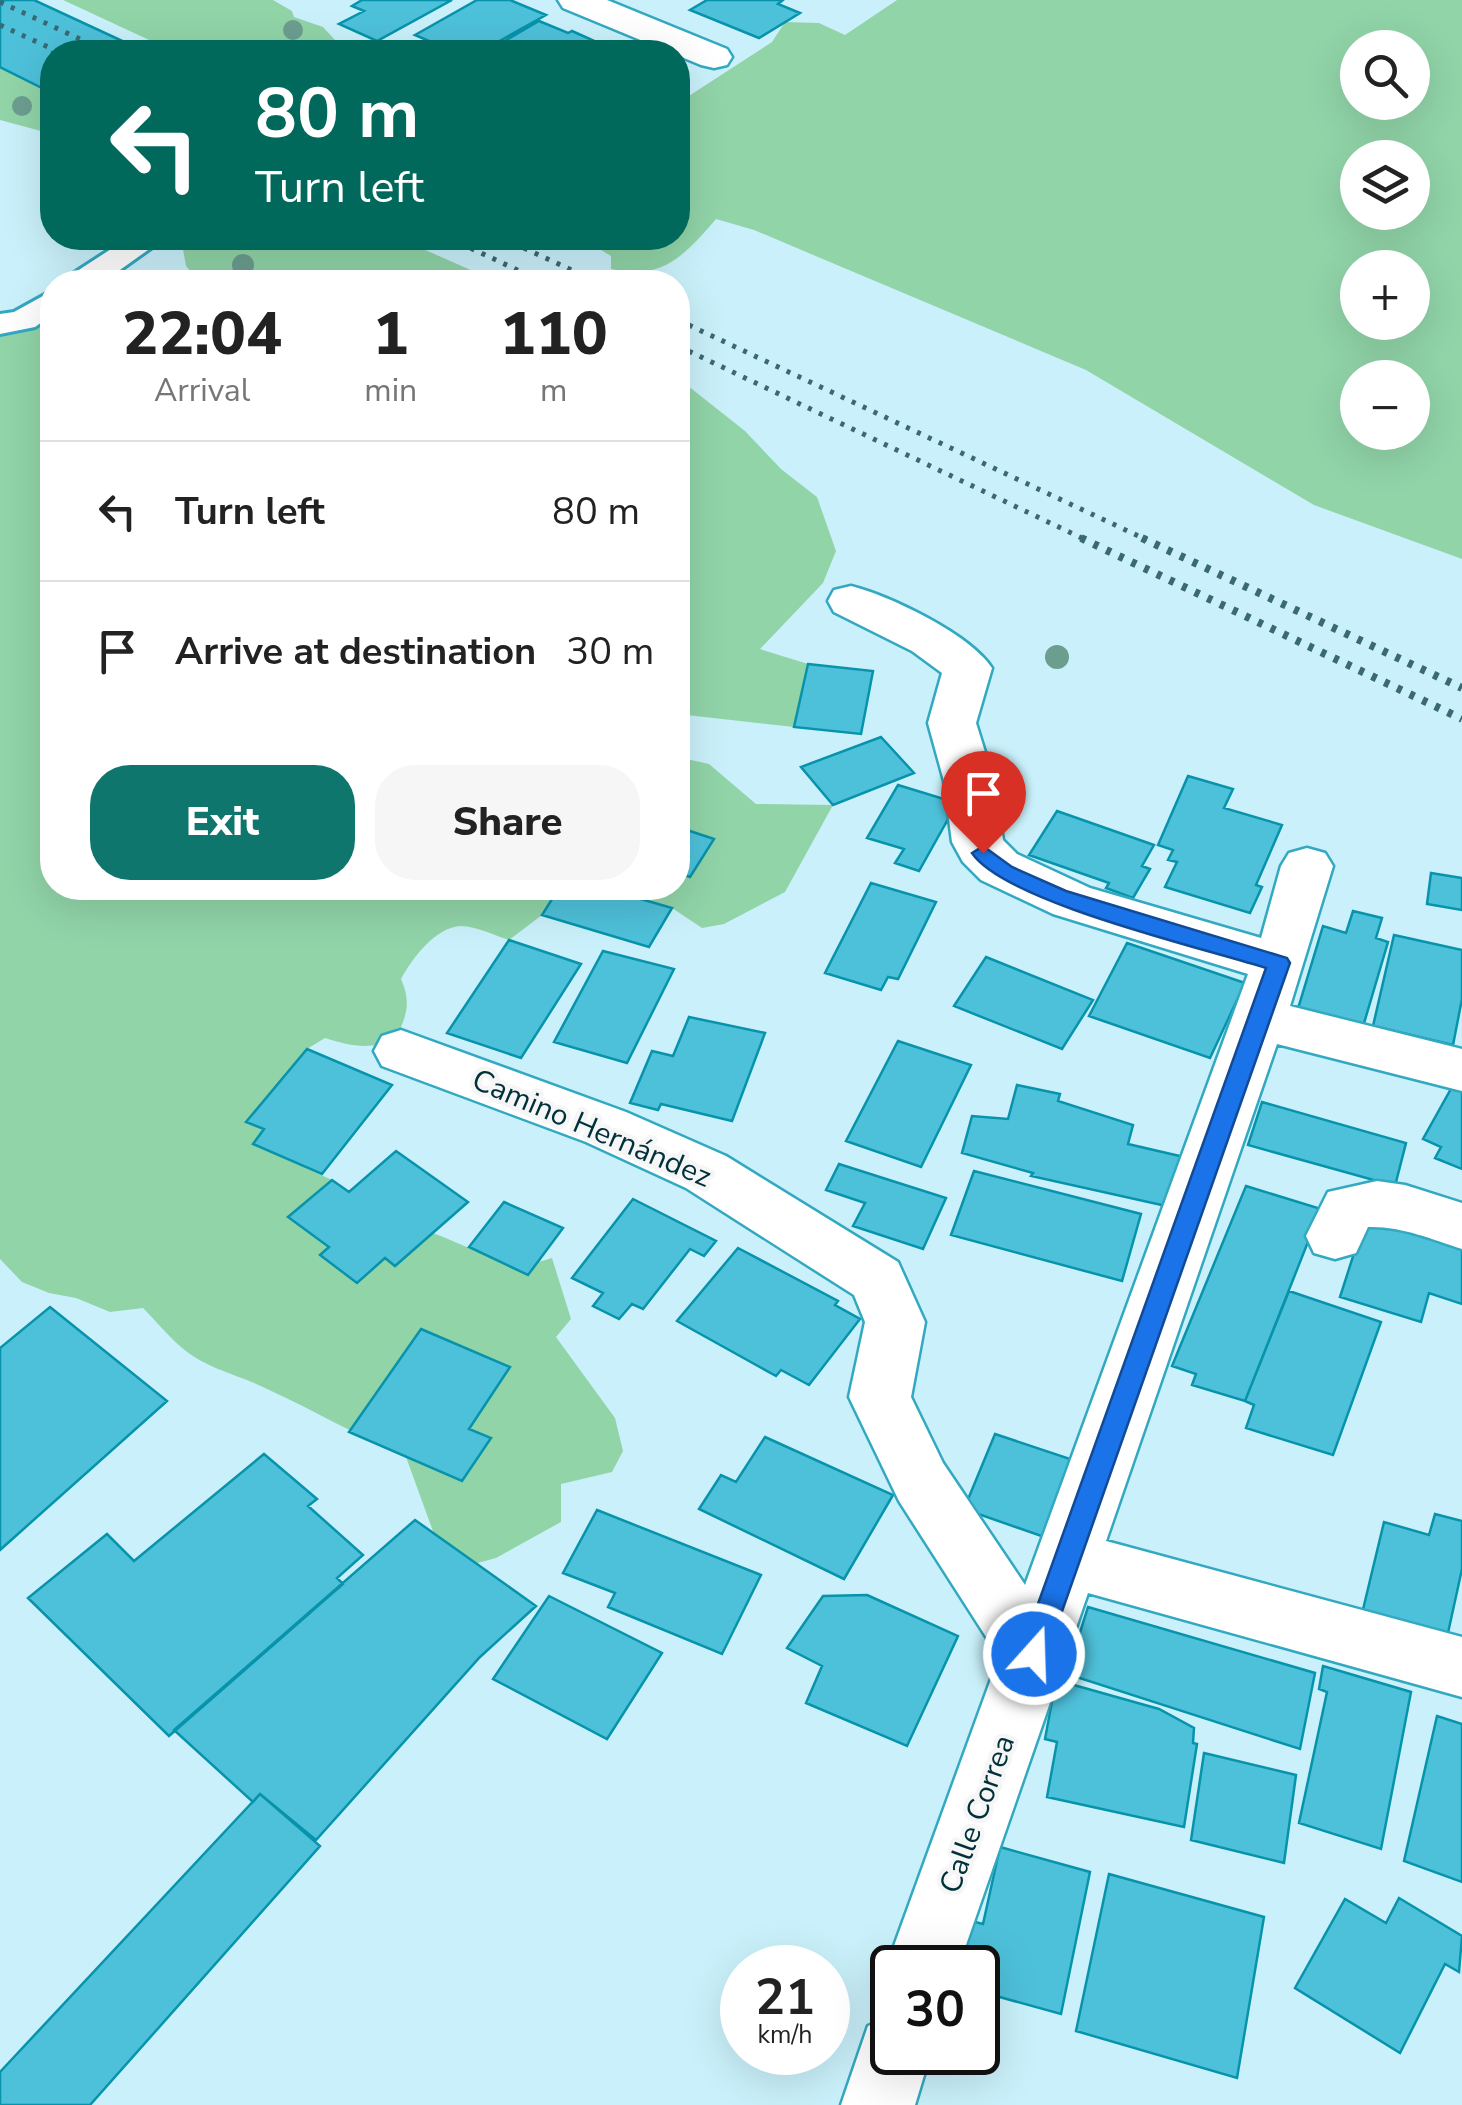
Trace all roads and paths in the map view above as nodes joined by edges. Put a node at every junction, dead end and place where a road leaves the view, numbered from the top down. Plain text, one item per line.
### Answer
1 (576, 0) edge
2 (673, 40) edge
3 (690, 47) edge
4 (714, 57) dead end
5 (131, 250) edge
6 (100, 270) edge
7 (40, 309) edge
8 (0, 324) edge
9 (851, 601) dead end
10 (1307, 866) dead end
11 (1279, 963) junction
12 (1259, 1020) junction
13 (401, 1051) dead end
14 (1462, 1070) edge
15 (1462, 1226) edge
16 (1336, 1236) dead end
17 (1068, 1559) junction
18 (1034, 1654) junction
19 (1462, 1666) edge
20 (930, 1945) edge
21 (887, 2075) edge
22 (878, 2105) edge

1 - 2 street
3 - 4 street
5 - 6 lane
7 - 8 lane
9 - 11 street
10 - 11 street, Calle Correa
11 - 12 street, Calle Correa
12 - 14 street
12 - 17 street, Calle Correa
13 - 18 street, Camino Hernández
15 - 16 street
17 - 18 street, Calle Correa
17 - 19 street
18 - 20 street, Calle Correa
21 - 22 street

